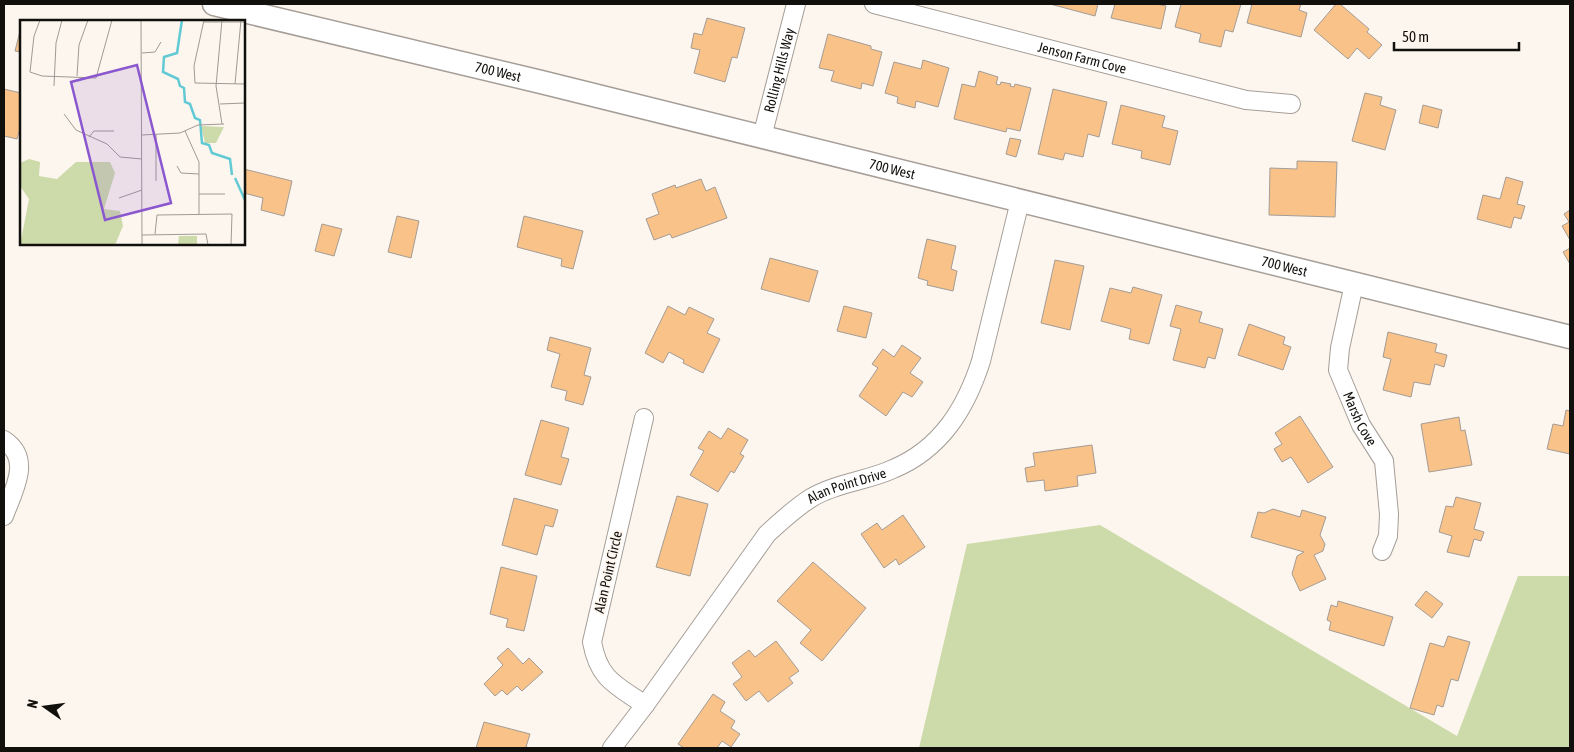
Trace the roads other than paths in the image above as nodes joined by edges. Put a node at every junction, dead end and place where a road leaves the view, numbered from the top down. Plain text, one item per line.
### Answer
1 (214, 4) edge
2 (796, 4) edge
3 (874, 4) edge
4 (1292, 104) dead end
5 (762, 137) junction
6 (1020, 201) junction
7 (1354, 284) junction
8 (1570, 337) edge
9 (644, 418) dead end
10 (4, 440) edge
11 (4, 516) edge
12 (1382, 551) dead end
13 (645, 706) junction
14 (612, 748) edge

1 - 5 street, 700 West
2 - 5 street, Rolling Hills Way
3 - 4 street, Jenson Farm Cove
5 - 6 street, 700 West
6 - 7 street, 700 West
6 - 13 street, Alan Point Drive
7 - 8 street, 700 West
7 - 12 street, Marsh Cove
9 - 13 street, Alan Point Circle
10 - 11 street
13 - 14 street, Alan Point Drive

